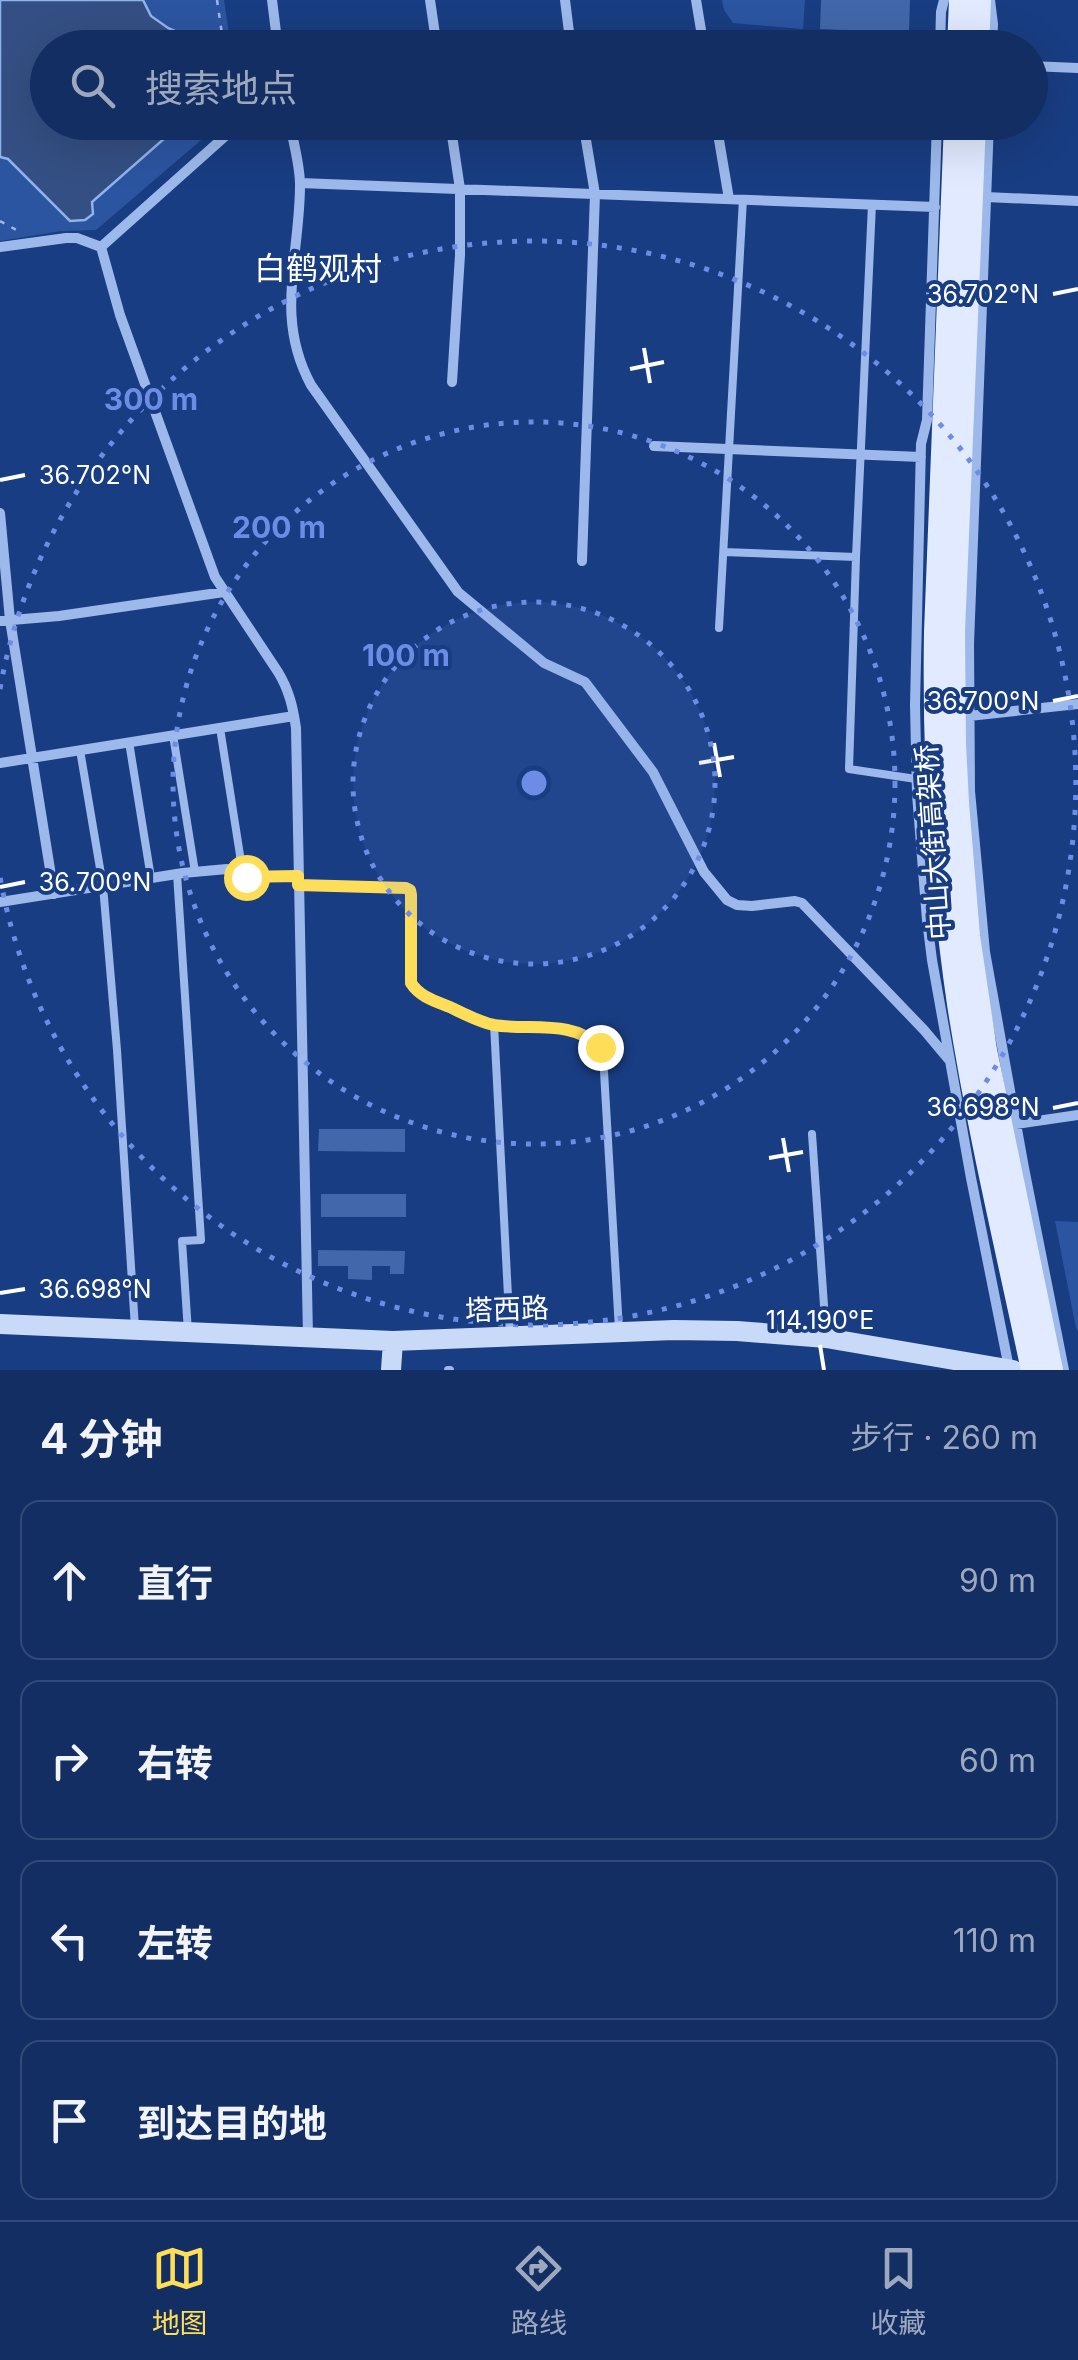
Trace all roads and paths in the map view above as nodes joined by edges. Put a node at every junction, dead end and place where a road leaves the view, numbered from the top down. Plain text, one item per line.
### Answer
1 (217, 0) edge
2 (272, 0) edge
3 (430, 0) edge
4 (564, 0) edge
5 (696, 0) edge
6 (944, 0) edge
7 (960, 0) edge
8 (980, 0) edge
9 (990, 0) edge
10 (221, 30) edge
11 (276, 30) edge
12 (435, 30) edge
13 (568, 30) edge
14 (701, 30) edge
15 (940, 30) edge
16 (970, 30) edge
17 (975, 30) edge
18 (986, 30) edge
19 (1048, 67) edge
20 (1078, 68) edge
21 (221, 140) edge
22 (293, 140) edge
23 (453, 140) edge
24 (586, 140) edge
25 (719, 140) edge
26 (937, 140) edge
27 (955, 140) edge
28 (974, 140) edge
29 (988, 140) edge
30 (300, 183) junction
31 (460, 189) junction
32 (595, 194) junction
33 (986, 197) junction
34 (729, 199) junction
35 (743, 200) junction
36 (1078, 200) edge
37 (872, 204) junction
38 (935, 207) junction
39 (0, 220) edge
40 (33, 242) junction
41 (0, 247) edge
42 (100, 247) junction
43 (452, 382) dead end
44 (654, 446) dead end
45 (730, 449) junction
46 (860, 455) junction
47 (921, 457) junction
48 (0, 513) edge
49 (724, 552) junction
50 (856, 557) junction
51 (582, 561) dead end
52 (224, 592) junction
53 (5, 620) edge
54 (719, 628) dead end
55 (1078, 704) edge
56 (294, 716) junction
57 (969, 716) junction
58 (220, 728) junction
59 (173, 736) junction
60 (130, 742) junction
61 (80, 750) junction
62 (31, 758) junction
63 (0, 763) edge
64 (916, 780) junction
65 (195, 872) junction
66 (177, 874) junction
67 (239, 875) junction
68 (151, 878) junction
69 (298, 881) junction
70 (103, 886) junction
71 (54, 894) junction
72 (0, 902) edge
73 (494, 1024) junction
74 (950, 1062) junction
75 (1078, 1114) edge
76 (1016, 1124) junction
77 (812, 1134) dead end
78 (0, 1324) edge
79 (135, 1330) junction
80 (188, 1332) junction
81 (619, 1332) junction
82 (510, 1336) junction
83 (308, 1337) junction
84 (826, 1338) junction
85 (393, 1341) junction
86 (391, 1370) edge
87 (1010, 1370) edge
88 (1032, 1370) edge
89 (1052, 1370) edge
90 (1064, 1370) edge

1 - 10 path
2 - 11 street
3 - 12 street
4 - 13 street
5 - 14 street
6 - 15 street
7 - 16 main road
8 - 17 main road
9 - 18 street
19 - 20 street
21 - 42 street
22 - 30 street
23 - 31 street
24 - 32 street
25 - 34 street
26 - 38 street
27 - 88 main road, 中山大街高架桥
28 - 89 main road, 中山大街高架桥
29 - 33 street
30 - 31 street
30 - 74 street
31 - 32 street
31 - 43 street
32 - 34 street
32 - 51 street
33 - 36 street
33 - 57 street
34 - 35 street
35 - 37 street
35 - 45 lane
37 - 38 street
37 - 46 lane
38 - 47 street
39 - 40 path
40 - 41 street
40 - 42 street
42 - 52 street
44 - 45 street
45 - 46 street
45 - 49 lane
46 - 47 street
46 - 50 lane
47 - 64 street
48 - 53 street
49 - 50 lane
49 - 54 lane
50 - 64 lane
52 - 53 street
52 - 56 street
53 - 62 street
55 - 57 street
56 - 58 street
56 - 69 street
57 - 76 street
58 - 59 street
58 - 67 lane
59 - 60 street
59 - 65 lane
60 - 61 street
60 - 68 lane
61 - 62 street
61 - 70 lane
62 - 63 street
62 - 71 street
64 - 74 street
65 - 66 street
65 - 67 street
66 - 68 street
66 - 80 lane
67 - 69 street
68 - 70 street
69 - 73 lane
69 - 83 street
70 - 71 street
70 - 79 lane
71 - 72 street
73 - 81 lane
73 - 82 lane
74 - 87 street
75 - 76 street
76 - 90 street
77 - 84 lane
78 - 79 street, 塔西路
79 - 80 street, 塔西路
80 - 83 street, 塔西路
81 - 82 street, 塔西路
81 - 84 street, 塔西路
82 - 85 street, 塔西路
83 - 85 street, 塔西路
84 - 87 street, 塔西路
85 - 86 street

